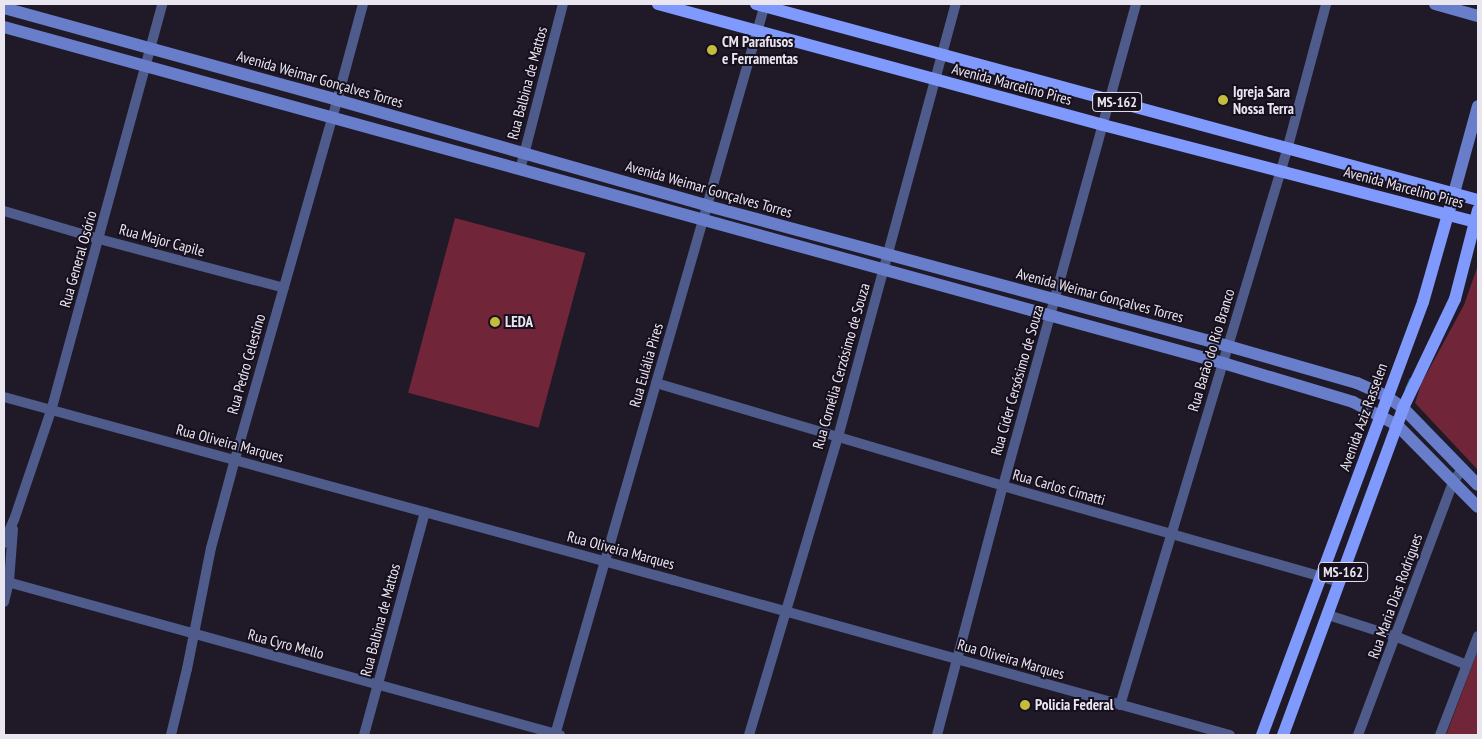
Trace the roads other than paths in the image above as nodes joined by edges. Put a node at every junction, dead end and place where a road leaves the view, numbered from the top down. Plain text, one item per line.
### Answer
1 (162, 4) edge
2 (363, 4) edge
3 (563, 4) edge
4 (658, 4) edge
5 (956, 4) edge
6 (1136, 4) edge
7 (1326, 4) edge
8 (1435, 4) edge
9 (762, 5) edge
10 (4, 8) edge
11 (1478, 16) edge
12 (4, 27) edge
13 (758, 31) junction
14 (150, 49) junction
15 (942, 55) junction
16 (145, 67) junction
17 (934, 80) junction
18 (337, 100) junction
19 (1110, 100) junction
20 (1478, 106) edge
21 (332, 119) junction
22 (1103, 125) junction
23 (1287, 150) junction
24 (524, 154) junction
25 (520, 170) junction
26 (1281, 170) junction
27 (1454, 193) junction
28 (1478, 200) edge
29 (708, 206) junction
30 (4, 211) edge
31 (1448, 216) junction
32 (1477, 216) edge
33 (704, 221) junction
34 (99, 239) junction
35 (888, 255) junction
36 (884, 270) junction
37 (284, 288) junction
38 (1054, 301) junction
39 (1050, 316) junction
40 (1228, 346) junction
41 (1223, 364) junction
42 (656, 382) junction
43 (1386, 396) junction
44 (4, 397) edge
45 (1403, 408) junction
46 (51, 411) junction
47 (1380, 415) junction
48 (1396, 425) junction
49 (838, 437) junction
50 (235, 459) junction
51 (1463, 468) junction
52 (1453, 482) junction
53 (1478, 484) edge
54 (1002, 486) junction
55 (1478, 507) edge
56 (425, 512) junction
57 (14, 520) junction
58 (1172, 534) junction
59 (4, 543) edge
60 (605, 561) junction
61 (1323, 576) junction
62 (6, 582) edge
63 (1339, 582) junction
64 (4, 602) edge
65 (784, 611) junction
66 (1328, 615) junction
67 (194, 635) junction
68 (1478, 636) edge
69 (1397, 637) junction
70 (958, 659) junction
71 (1468, 665) junction
72 (378, 683) junction
73 (1120, 704) junction
74 (170, 735) edge
75 (364, 735) edge
76 (557, 735) edge
77 (749, 735) edge
78 (937, 735) edge
79 (1230, 735) edge
80 (1262, 735) edge
81 (1283, 735) edge
82 (1358, 735) edge
83 (1440, 735) edge

1 - 14 street, Rua General Osório
2 - 18 street, Rua Pedro Celestino
3 - 24 street, Rua Balbina de Mattos
4 - 13 main road, Avenida Marcelino Pires / MS-162
5 - 15 street, Rua Cornélia Cerzósimo de Souza
6 - 19 street, Rua Cider Cersósimo de Souza
7 - 23 street, Rua Barão do Rio Branco
8 - 11 main road
9 - 13 street, Rua Eulália Pires
9 - 15 main road, Avenida Marcelino Pires / MS-162
10 - 14 main road, Avenida Weimar Gonçalves Torres
12 - 16 main road, Avenida Weimar Gonçalves Torres
13 - 17 main road, Avenida Marcelino Pires / MS-162
13 - 29 street, Rua Eulália Pires
14 - 16 street, Rua General Osório
14 - 18 main road, Avenida Weimar Gonçalves Torres
15 - 17 street, Rua Cornélia Cerzósimo de Souza
15 - 19 main road, Avenida Marcelino Pires / MS-162
16 - 21 main road, Avenida Weimar Gonçalves Torres
16 - 34 street, Rua General Osório
17 - 22 main road, Avenida Marcelino Pires / MS-162
17 - 35 street, Rua Cornélia Cerzósimo de Souza
18 - 21 street, Rua Pedro Celestino
18 - 24 main road, Avenida Weimar Gonçalves Torres
19 - 22 street, Rua Cider Cersósimo de Souza
19 - 23 main road, Avenida Marcelino Pires / MS-162
20 - 27 main road, Avenida Aziz Rasselen
21 - 25 main road, Avenida Weimar Gonçalves Torres
21 - 37 street, Rua Pedro Celestino
22 - 26 main road, Avenida Marcelino Pires / MS-162
22 - 38 street, Rua Cider Cersósimo de Souza
23 - 26 street, Rua Barão do Rio Branco
23 - 27 main road, Avenida Marcelino Pires / MS-162
24 - 25 street, Rua Balbina de Mattos
24 - 29 main road, Avenida Weimar Gonçalves Torres
25 - 33 main road, Avenida Weimar Gonçalves Torres
26 - 31 main road, Avenida Marcelino Pires / MS-162
26 - 40 street, Rua Barão do Rio Branco
27 - 28 main road, Avenida Marcelino Pires / MS-162
27 - 31 main road, Avenida Aziz Rasselen / MS-162
29 - 33 street, Rua Eulália Pires
29 - 35 main road, Avenida Weimar Gonçalves Torres
30 - 34 street, Rua Major Capile
31 - 32 main road, Avenida Marcelino Pires / MS-162
31 - 43 main road, Avenida Aziz Rasselen / MS-162
32 - 45 main road, MS-162
33 - 36 main road, Avenida Weimar Gonçalves Torres
33 - 42 street, Rua Eulália Pires
34 - 37 street, Rua Major Capile
34 - 46 street, Rua General Osório
35 - 36 street, Rua Cornélia Cerzósimo de Souza
35 - 38 main road, Avenida Weimar Gonçalves Torres
36 - 39 main road, Avenida Weimar Gonçalves Torres
36 - 49 street, Rua Cornélia Cerzósimo de Souza
37 - 50 street, Rua Pedro Celestino
38 - 39 street, Rua Cider Cersósimo de Souza
38 - 40 main road, Avenida Weimar Gonçalves Torres
39 - 41 main road, Avenida Weimar Gonçalves Torres
39 - 54 street, Rua Cider Cersósimo de Souza
40 - 41 street, Rua Barão do Rio Branco
40 - 43 main road, Avenida Weimar Gonçalves Torres
41 - 47 main road, Avenida Weimar Gonçalves Torres
41 - 58 street, Rua Barão do Rio Branco
42 - 49 street, Rua Carlos Cimatti
42 - 60 street, Rua Eulália Pires
43 - 45 main road, Avenida Weimar Gonçalves Torres
43 - 47 main road, Avenida Aziz Rasselen / MS-162
44 - 46 street, Rua Oliveira Marques
45 - 48 main road, MS-162
45 - 51 main road, Avenida Weimar Gonçalves Torres
46 - 50 street, Rua Oliveira Marques
46 - 57 street, Rua General Osório
47 - 48 main road, Avenida Weimar Gonçalves Torres
47 - 61 main road, Avenida Aziz Rasselen / MS-162
48 - 52 main road, Avenida Weimar Gonçalves Torres
48 - 63 main road, MS-162
49 - 54 street, Rua Carlos Cimatti
49 - 65 street, Rua Cornélia Cerzósimo de Souza
50 - 56 street, Rua Oliveira Marques
50 - 67 street, Rua Pedro Celestino
51 - 52 street, Rua Maria Dias Rodrigues
51 - 53 main road, Avenida Weimar Gonçalves Torres
52 - 55 main road, Avenida Weimar Gonçalves Torres
52 - 69 street, Rua Maria Dias Rodrigues
54 - 58 street, Rua Carlos Cimatti
54 - 70 street, Rua Cider Cersósimo de Souza
56 - 60 street, Rua Oliveira Marques
56 - 72 street, Rua Balbina de Mattos
57 - 59 street, Rua General Osório
57 - 62 street, Rua General Osório
58 - 61 street, Rua Carlos Cimatti
58 - 73 street, Rua Barão do Rio Branco
60 - 65 street, Rua Oliveira Marques
60 - 76 street, Rua Eulália Pires
61 - 63 street, Rua Carlos Cimatti
61 - 80 main road, Avenida Aziz Rasselen / MS-162
62 - 64 street, Rua General Osório
62 - 67 street, Rua Cyro Mello
63 - 66 main road, MS-162
65 - 70 street, Rua Oliveira Marques
65 - 77 street, Rua Cornélia Cerzósimo de Souza
66 - 69 street
66 - 81 main road, MS-162
67 - 72 street, Rua Cyro Mello
67 - 74 street, Rua Pedro Celestino
68 - 71 street
69 - 71 street
69 - 82 street, Rua Maria Dias Rodrigues
70 - 73 street, Rua Oliveira Marques
70 - 78 street, Rua Cider Cersósimo de Souza
71 - 83 street
72 - 75 street, Rua Balbina de Mattos
72 - 76 street, Rua Cyro Mello
73 - 79 street, Rua Oliveira Marques

